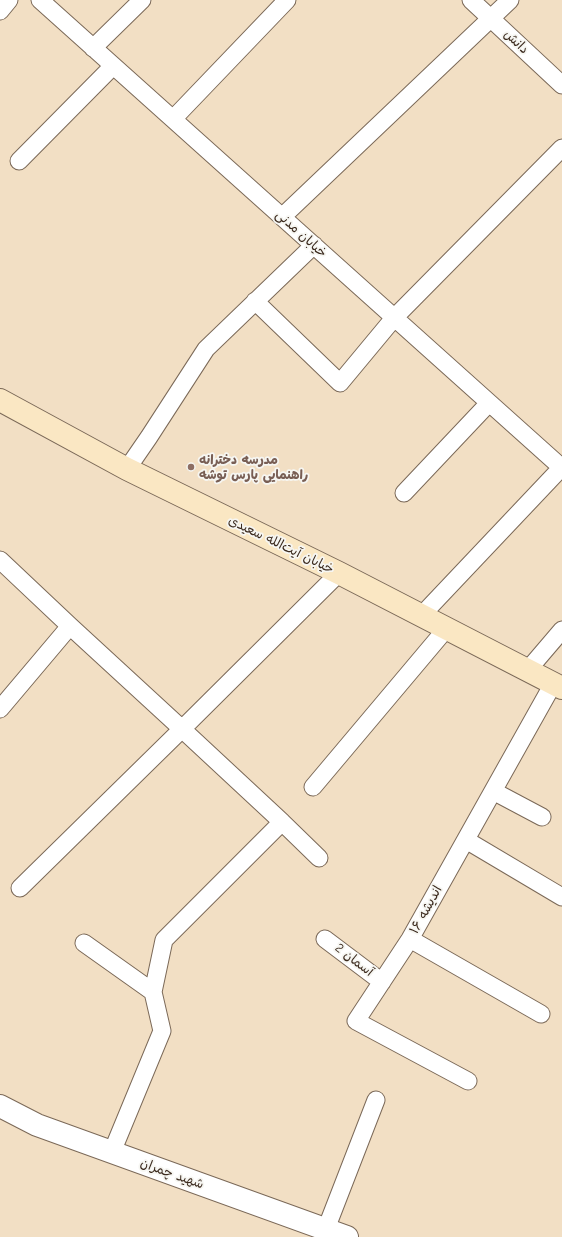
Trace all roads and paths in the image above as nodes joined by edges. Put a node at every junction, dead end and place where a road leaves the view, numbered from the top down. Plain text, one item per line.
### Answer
1 (9, 0) edge
2 (40, 0) edge
3 (142, 0) edge
4 (287, 0) edge
5 (471, 0) edge
6 (510, 0) edge
7 (0, 11) edge
8 (491, 18) junction
9 (93, 48) junction
10 (114, 66) junction
11 (562, 85) edge
12 (173, 119) junction
13 (562, 148) edge
14 (19, 161) dead end
15 (282, 217) junction
16 (314, 245) junction
17 (256, 301) junction
18 (394, 318) junction
19 (0, 400) edge
20 (489, 402) junction
21 (562, 468) edge
22 (127, 469) junction
23 (404, 493) dead end
24 (0, 560) edge
25 (339, 574) junction
26 (421, 616) junction
27 (70, 626) junction
28 (446, 628) junction
29 (562, 630) edge
30 (527, 671) junction
31 (558, 686) edge
32 (0, 709) edge
33 (182, 729) junction
34 (313, 787) dead end
35 (493, 791) junction
36 (542, 817) dead end
37 (282, 822) junction
38 (466, 840) junction
39 (319, 858) dead end
40 (20, 888) dead end
41 (562, 897) edge
42 (325, 939) dead end
43 (410, 939) junction
44 (84, 943) dead end
45 (382, 982) junction
46 (153, 992) junction
47 (540, 1014) dead end
48 (468, 1081) dead end
49 (376, 1100) dead end
50 (0, 1106) edge
51 (112, 1152) junction
52 (326, 1229) junction
53 (346, 1237) edge

1 - 7 street
2 - 9 street, خیابان مدنی
3 - 9 street
4 - 12 street
5 - 8 street, دانش
6 - 8 street
8 - 11 street, دانش
8 - 15 street
9 - 10 street, خیابان مدنی
10 - 12 street, خیابان مدنی
10 - 14 street
12 - 15 street, خیابان مدنی
13 - 18 street
15 - 16 street, خیابان مدنی
16 - 17 street
16 - 18 street, خیابان مدنی
17 - 18 street
17 - 22 street
18 - 20 street, خیابان مدنی
19 - 22 main road, خیابان آیت‌الله سعیدی
20 - 21 street, خیابان مدنی
20 - 23 street
21 - 26 street
22 - 25 main road, خیابان آیت‌الله سعیدی
24 - 27 street
25 - 26 main road, خیابان آیت‌الله سعیدی
25 - 33 street
26 - 28 main road, خیابان آیت‌الله سعیدی
27 - 32 street
27 - 33 street
28 - 30 main road, خیابان آیت‌الله سعیدی
28 - 34 street
29 - 30 street
30 - 31 main road, خیابان آیت‌الله سعیدی
31 - 35 street, اندیشه ۱۶
33 - 37 street
33 - 40 street
35 - 36 street
35 - 38 street, اندیشه ۱۶
37 - 39 street
37 - 46 street
38 - 41 street
38 - 43 street, اندیشه ۱۶
42 - 45 street, آسمان 2
43 - 45 street, اندیشه ۱۶
43 - 47 street
44 - 46 street
45 - 48 street, اندیشه ۱۶
46 - 51 street
49 - 52 street
50 - 51 street, شهید چمران
51 - 52 street, شهید چمران
52 - 53 street, شهید چمران

